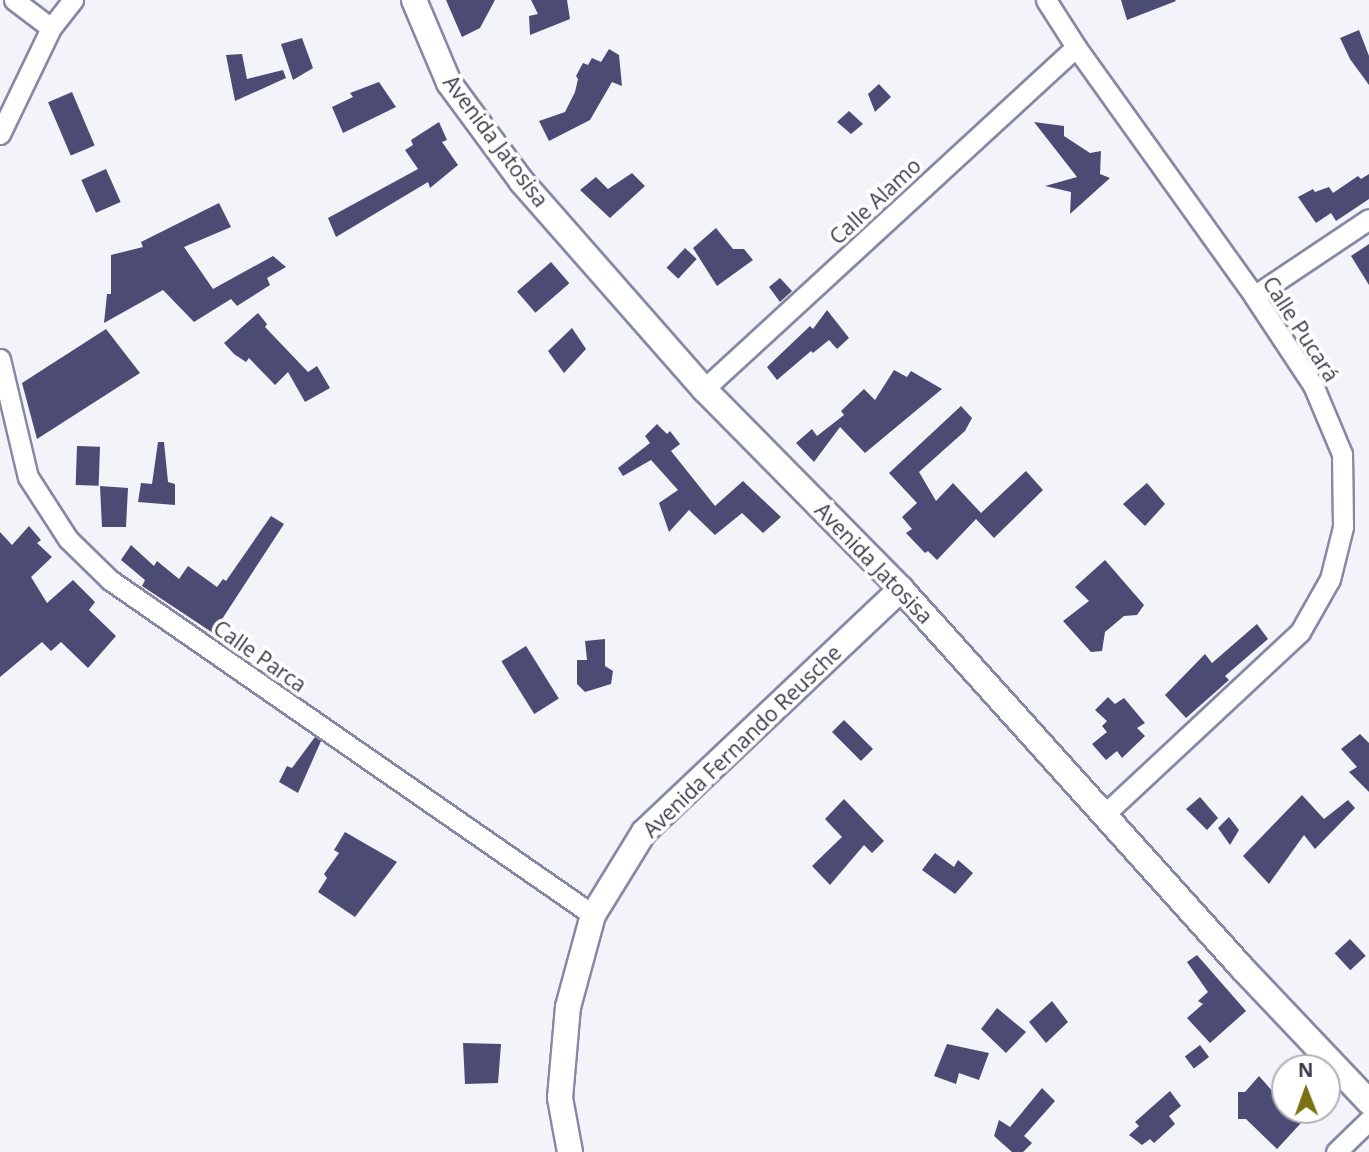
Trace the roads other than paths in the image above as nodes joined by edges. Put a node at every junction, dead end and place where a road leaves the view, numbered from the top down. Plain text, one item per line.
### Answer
1 (14, 0) edge
2 (73, 0) edge
3 (414, 0) edge
4 (1046, 0) edge
5 (51, 28) junction
6 (1076, 47) junction
7 (0, 134) edge
8 (1369, 219) edge
9 (1254, 296) junction
10 (0, 359) edge
11 (705, 389) junction
12 (901, 589) junction
13 (1105, 814) junction
14 (593, 915) junction
15 (1369, 1102) edge
16 (1369, 1120) edge
17 (570, 1152) edge
18 (1336, 1152) edge

1 - 5 street
2 - 5 street
3 - 11 street, Avenida Jatosisa
4 - 6 street, Calle Pucará
5 - 7 street
6 - 9 street, Calle Pucará
6 - 11 street, Calle Alamo
8 - 9 street
9 - 13 street, Calle Pucará
10 - 14 street, Calle Parca
11 - 12 street, Avenida Jatosisa
12 - 13 street, Avenida Jatosisa
12 - 14 street, Avenida Fernando Reusche
13 - 15 street, Avenida Jatosisa
14 - 17 street, Avenida Fernando Reusche
16 - 18 street

